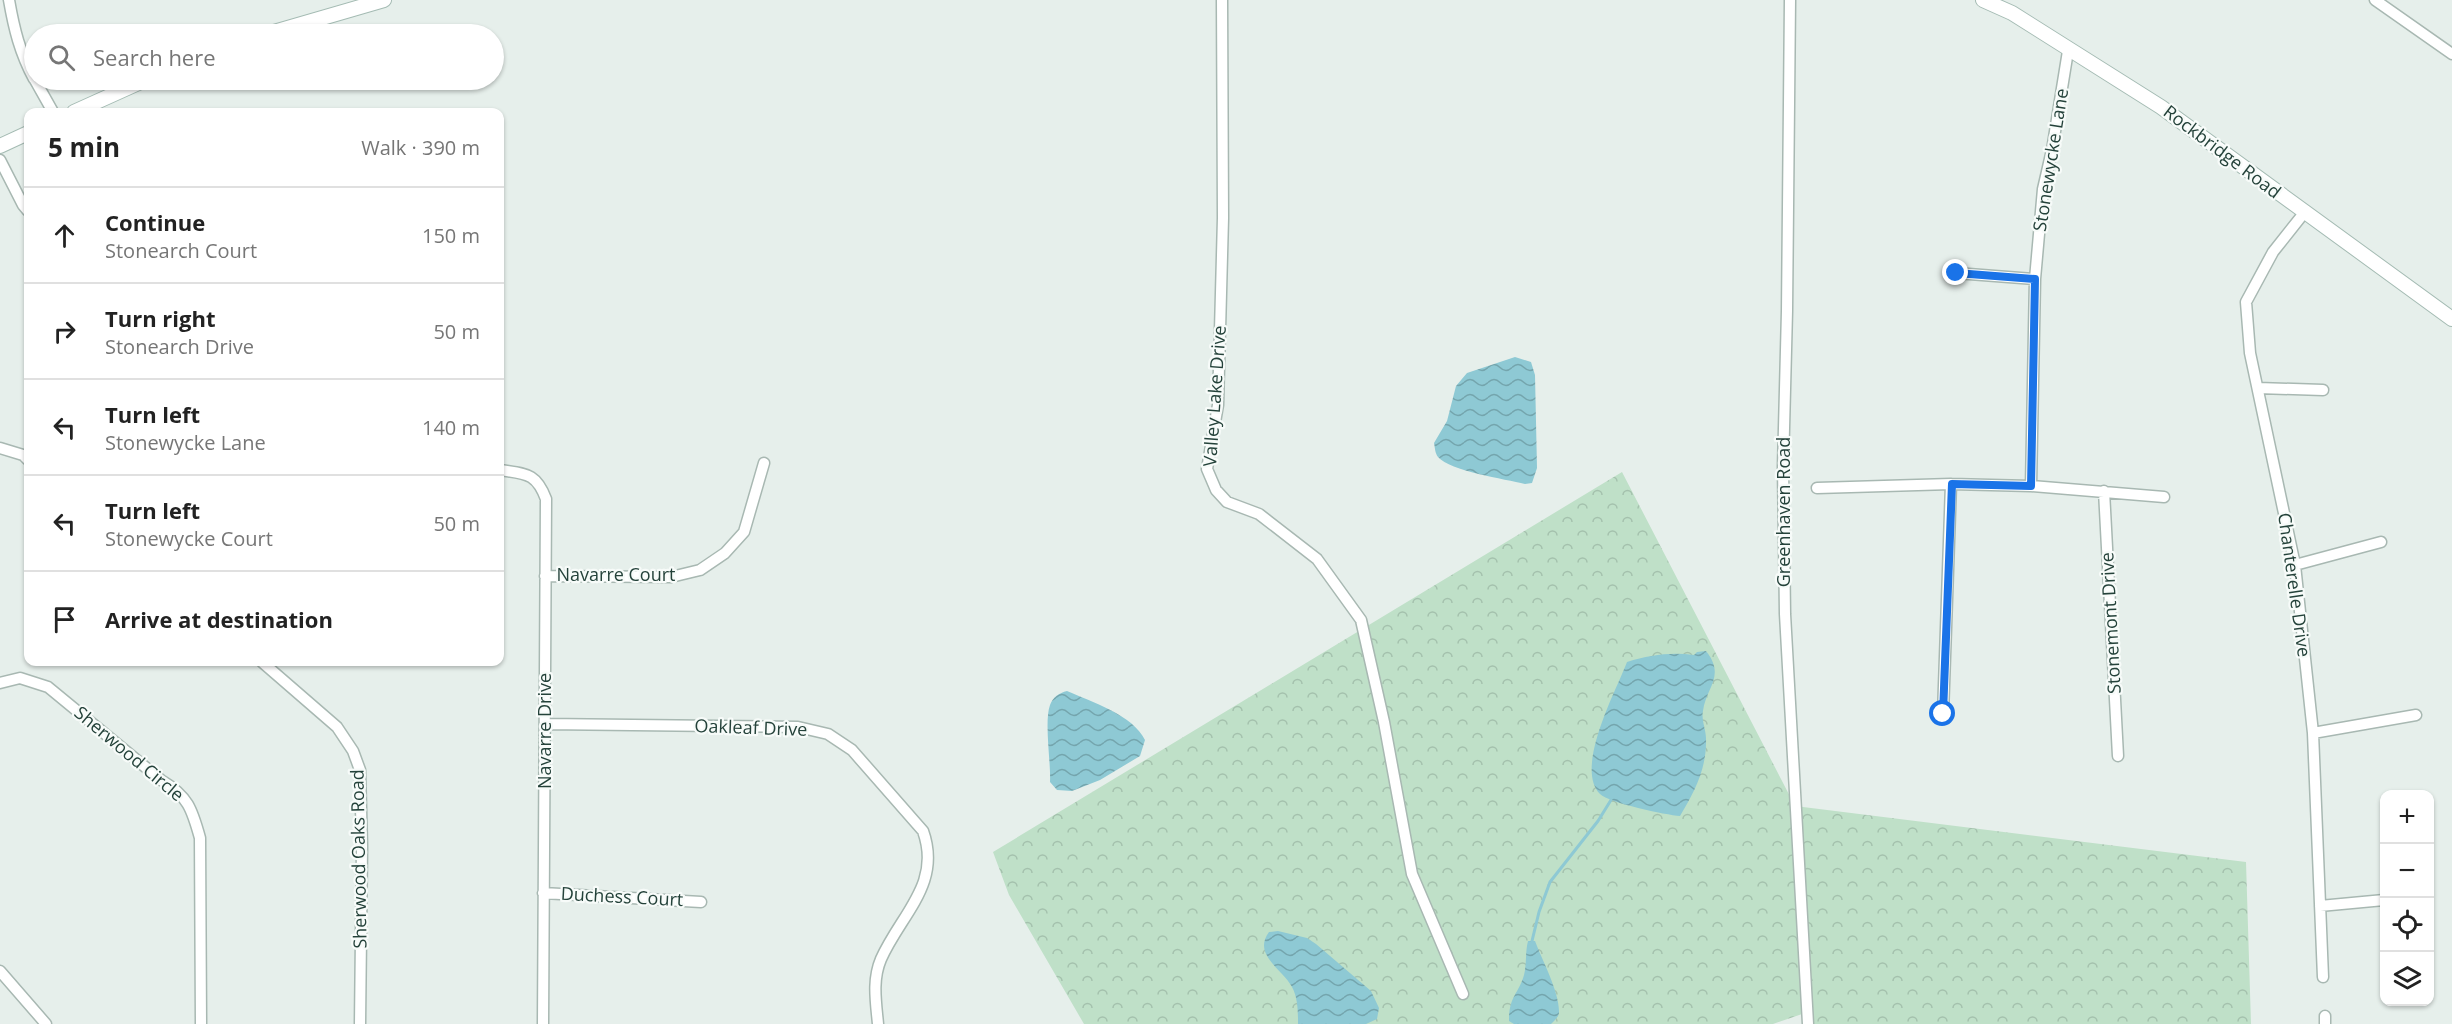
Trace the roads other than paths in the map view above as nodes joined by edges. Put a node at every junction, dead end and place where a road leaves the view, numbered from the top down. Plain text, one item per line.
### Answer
1 (9, 0) edge
2 (384, 0) edge
3 (1222, 0) edge
4 (1790, 0) edge
5 (1983, 0) edge
6 (2375, 0) edge
7 (301, 24) edge
8 (2068, 51) junction
9 (2452, 54) edge
10 (24, 60) edge
11 (41, 90) edge
12 (123, 90) edge
13 (50, 108) edge
14 (83, 108) edge
15 (24, 135) edge
16 (0, 146) edge
17 (0, 160) edge
18 (24, 206) edge
19 (2304, 213) junction
20 (1956, 273) dead end
21 (2035, 279) junction
22 (2452, 319) edge
23 (2258, 388) junction
24 (2323, 390) dead end
25 (0, 448) edge
26 (24, 456) edge
27 (764, 463) dead end
28 (504, 471) edge
29 (1952, 484) junction
30 (2031, 486) junction
31 (1816, 488) dead end
32 (2104, 491) junction
33 (2164, 497) dead end
34 (2381, 542) dead end
35 (2295, 566) junction
36 (545, 576) junction
37 (267, 666) edge
38 (0, 683) edge
39 (1943, 714) dead end
40 (2416, 715) dead end
41 (545, 724) junction
42 (2313, 733) junction
43 (2118, 756) dead end
44 (543, 892) junction
45 (2380, 900) edge
46 (701, 902) dead end
47 (2320, 906) junction
48 (0, 971) edge
49 (2323, 977) dead end
50 (1463, 994) dead end
51 (46, 1024) edge
52 (201, 1024) edge
53 (360, 1024) edge
54 (543, 1024) edge
55 (878, 1024) edge
56 (1808, 1024) edge

1 - 10 street
2 - 7 main road
3 - 50 street, Valley Lake Drive
4 - 56 street, Greenhaven Road
5 - 8 main road, Rockbridge Road
6 - 9 street
8 - 19 main road, Rockbridge Road
8 - 21 street, Stonewycke Lane
11 - 13 street
12 - 14 main road
15 - 16 main road
17 - 18 street
19 - 22 main road, Rockbridge Road
19 - 23 street, Chanterelle Drive
20 - 21 street
21 - 30 street, Stonewycke Lane
23 - 24 street
23 - 35 street, Chanterelle Drive
25 - 26 street
27 - 36 street, Navarre Court
28 - 36 street, Navarre Drive
29 - 30 street
29 - 31 street
29 - 39 street
30 - 32 street
32 - 33 street
32 - 43 street, Stonemont Drive
34 - 35 street
35 - 42 street, Chanterelle Drive
36 - 41 street, Navarre Drive
37 - 53 street, Sherwood Oaks Road
38 - 52 street, Sherwood Circle
40 - 42 street
41 - 44 street, Navarre Drive
41 - 55 street, Oakleaf Drive
42 - 47 street, Chanterelle Drive
44 - 46 street, Duchess Court
44 - 54 street, Navarre Drive
45 - 47 street
47 - 49 street, Chanterelle Drive
48 - 51 street

